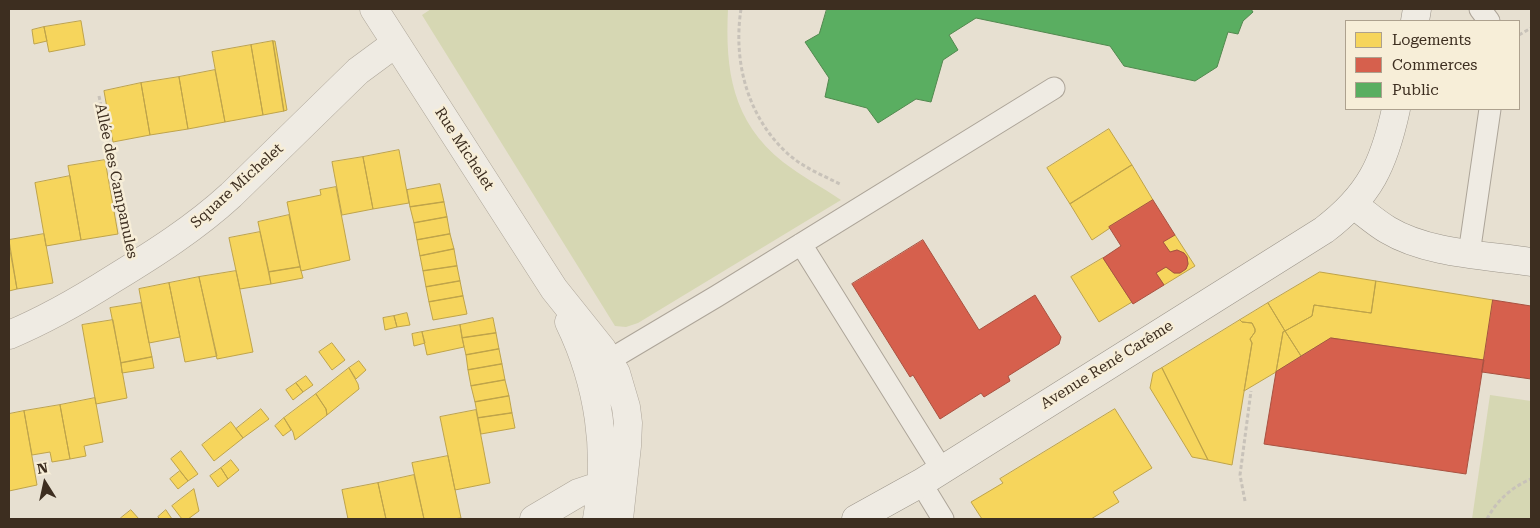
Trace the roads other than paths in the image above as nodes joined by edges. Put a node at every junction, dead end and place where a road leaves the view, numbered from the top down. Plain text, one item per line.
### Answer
1 (374, 9) edge
2 (1480, 9) edge
3 (1488, 20) edge
4 (396, 42) junction
5 (1054, 88) dead end
6 (1396, 110) edge
7 (1490, 110) edge
8 (1354, 205) junction
9 (801, 244) junction
10 (1470, 254) junction
11 (1531, 262) edge
12 (9, 334) edge
13 (599, 367) junction
14 (931, 477) junction
15 (612, 481) junction
16 (534, 519) edge
17 (597, 519) edge
18 (618, 519) edge
19 (856, 519) edge
20 (944, 519) edge

1 - 4 street, Rue Michelet
2 - 3 lane
4 - 12 street, Square Michelet
4 - 13 street, Rue Michelet
5 - 9 lane
6 - 8 street, Avenue René Carême
7 - 10 lane
8 - 10 street
8 - 14 street, Avenue René Carême
9 - 13 lane
9 - 14 lane
10 - 11 street
13 - 15 street, Rue Michelet
14 - 19 street, Avenue René Carême
14 - 20 lane
15 - 16 street
15 - 17 street, Rue Michelet
15 - 18 street, Rue Michelet

